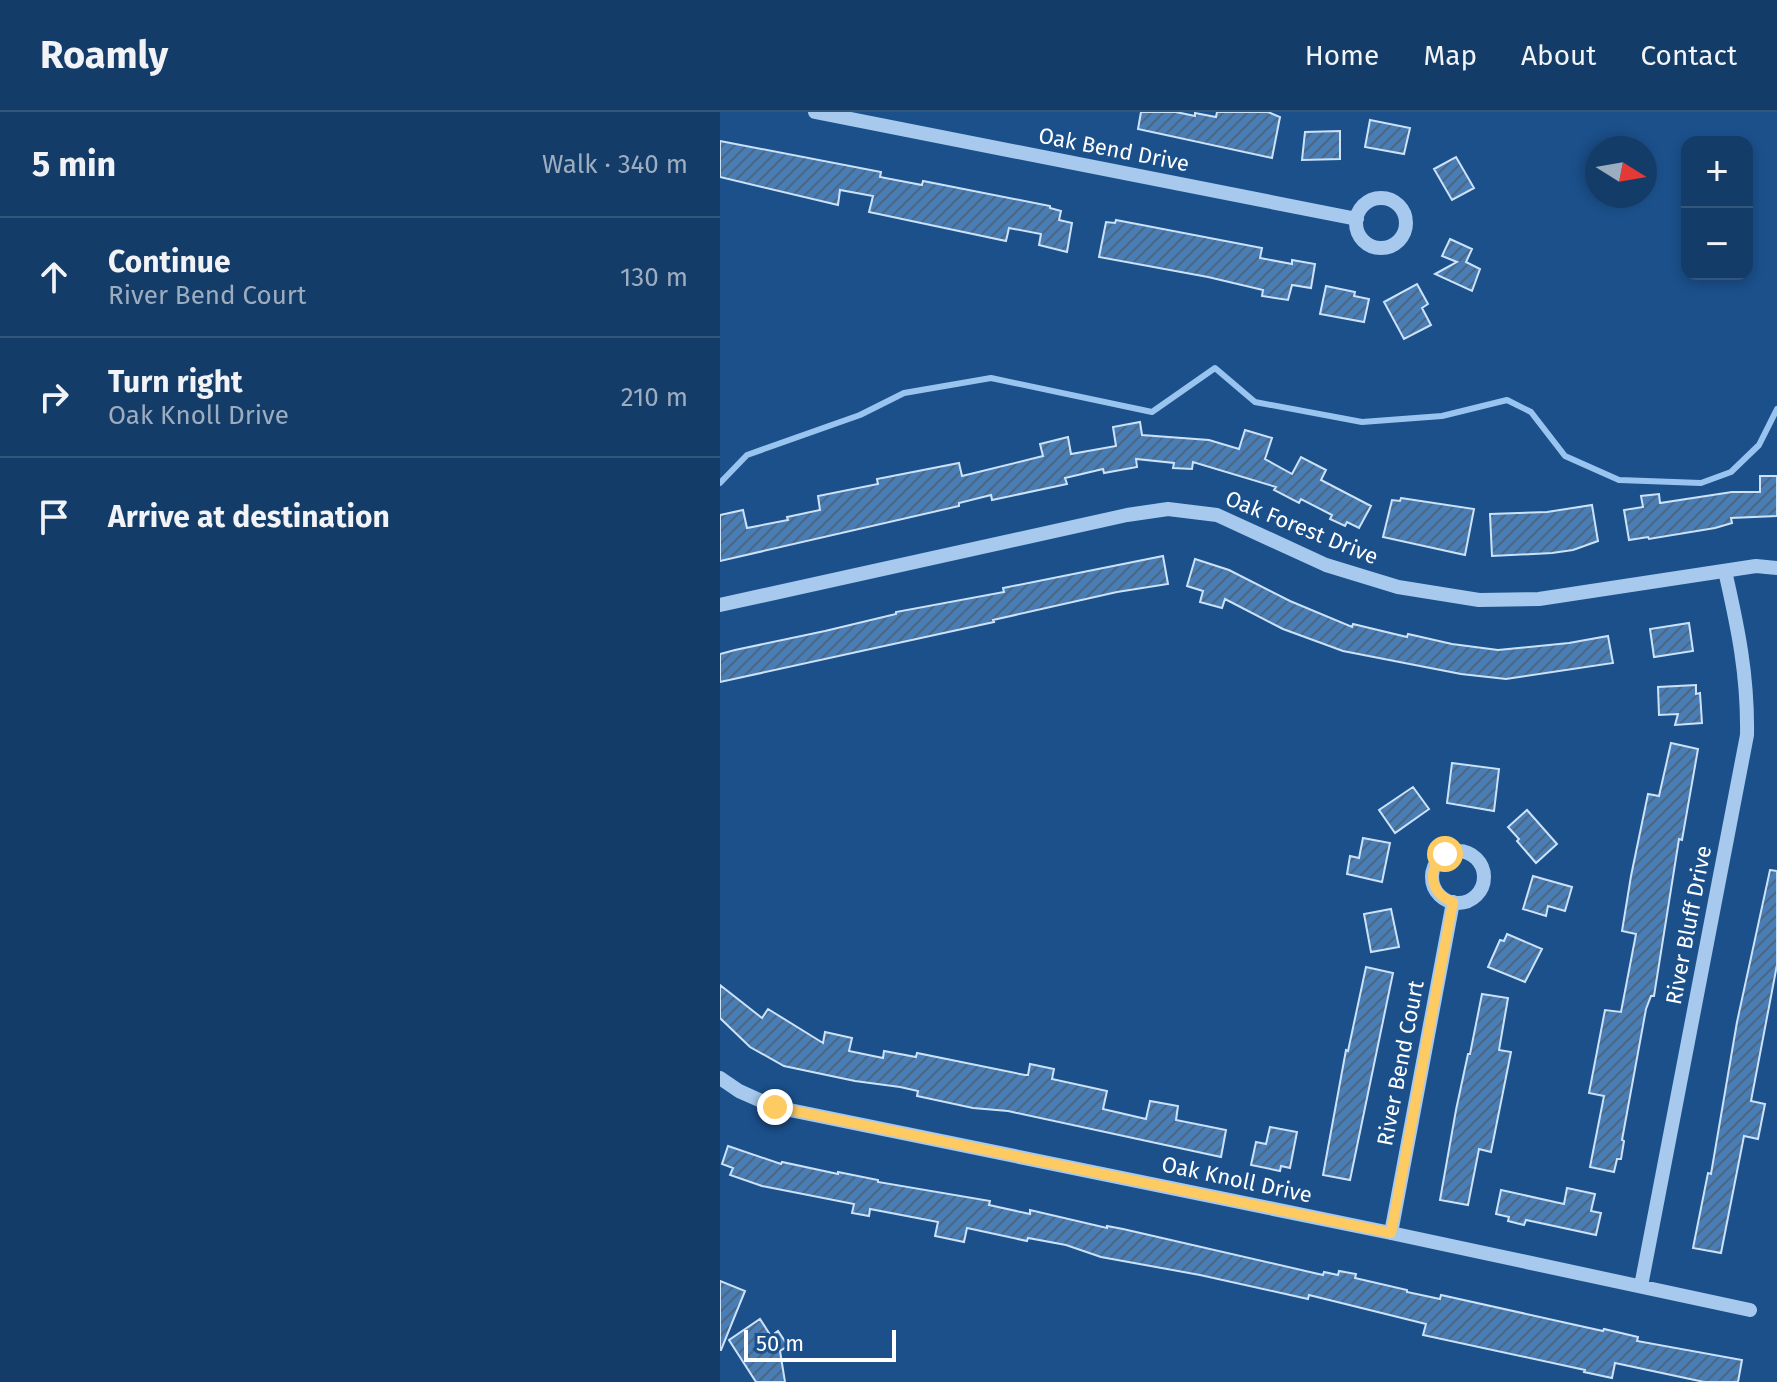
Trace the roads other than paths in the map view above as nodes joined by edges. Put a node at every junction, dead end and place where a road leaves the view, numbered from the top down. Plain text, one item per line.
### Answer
1 (815, 112) edge
2 (1357, 219) dead end
3 (1777, 568) edge
4 (1725, 571) junction
5 (720, 605) edge
6 (1453, 902) dead end
7 (720, 1078) edge
8 (1391, 1233) junction
9 (1641, 1286) junction
10 (1750, 1310) dead end

1 - 2 street, Oak Bend Drive
3 - 4 street, Oak Forest Drive
4 - 5 street, Oak Forest Drive
4 - 9 street, River Bluff Drive
6 - 8 street, River Bend Court
7 - 8 street, Oak Knoll Drive
8 - 9 street, Oak Knoll Drive
9 - 10 street, Oak Knoll Drive

